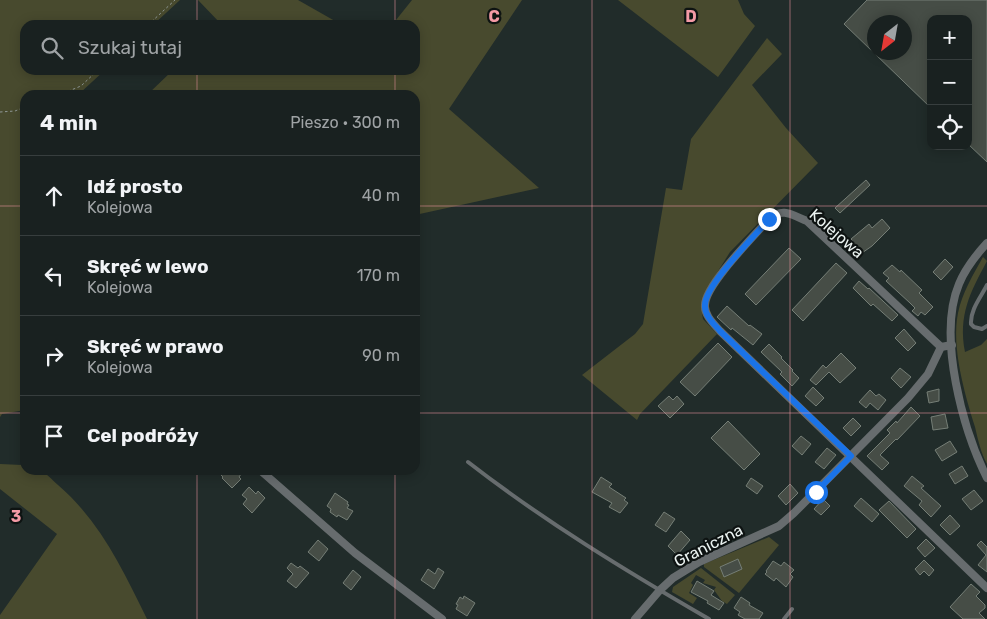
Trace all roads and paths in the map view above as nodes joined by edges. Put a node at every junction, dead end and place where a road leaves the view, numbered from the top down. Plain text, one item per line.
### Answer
1 (175, 0) edge
2 (153, 20) edge
3 (93, 75) edge
4 (71, 90) edge
5 (20, 109) edge
6 (0, 112) edge
7 (986, 248) edge
8 (987, 285) edge
9 (987, 326) edge
10 (952, 345) junction
11 (941, 347) junction
12 (851, 456) junction
13 (468, 462) dead end
14 (266, 475) edge
15 (987, 478) edge
16 (987, 588) edge
17 (660, 590) junction
18 (792, 609) dead end
19 (442, 619) edge
20 (636, 619) edge
21 (709, 619) edge
22 (784, 619) edge

1 - 2 path
3 - 4 path
5 - 6 path
7 - 10 street
8 - 9 lane
10 - 11 street
10 - 15 street
11 - 12 street
11 - 12 street, Kolejowa
12 - 16 street, Kolejowa
12 - 17 street, Graniczna
13 - 17 lane
14 - 19 street
17 - 20 street, Graniczna
17 - 21 lane
18 - 22 lane

